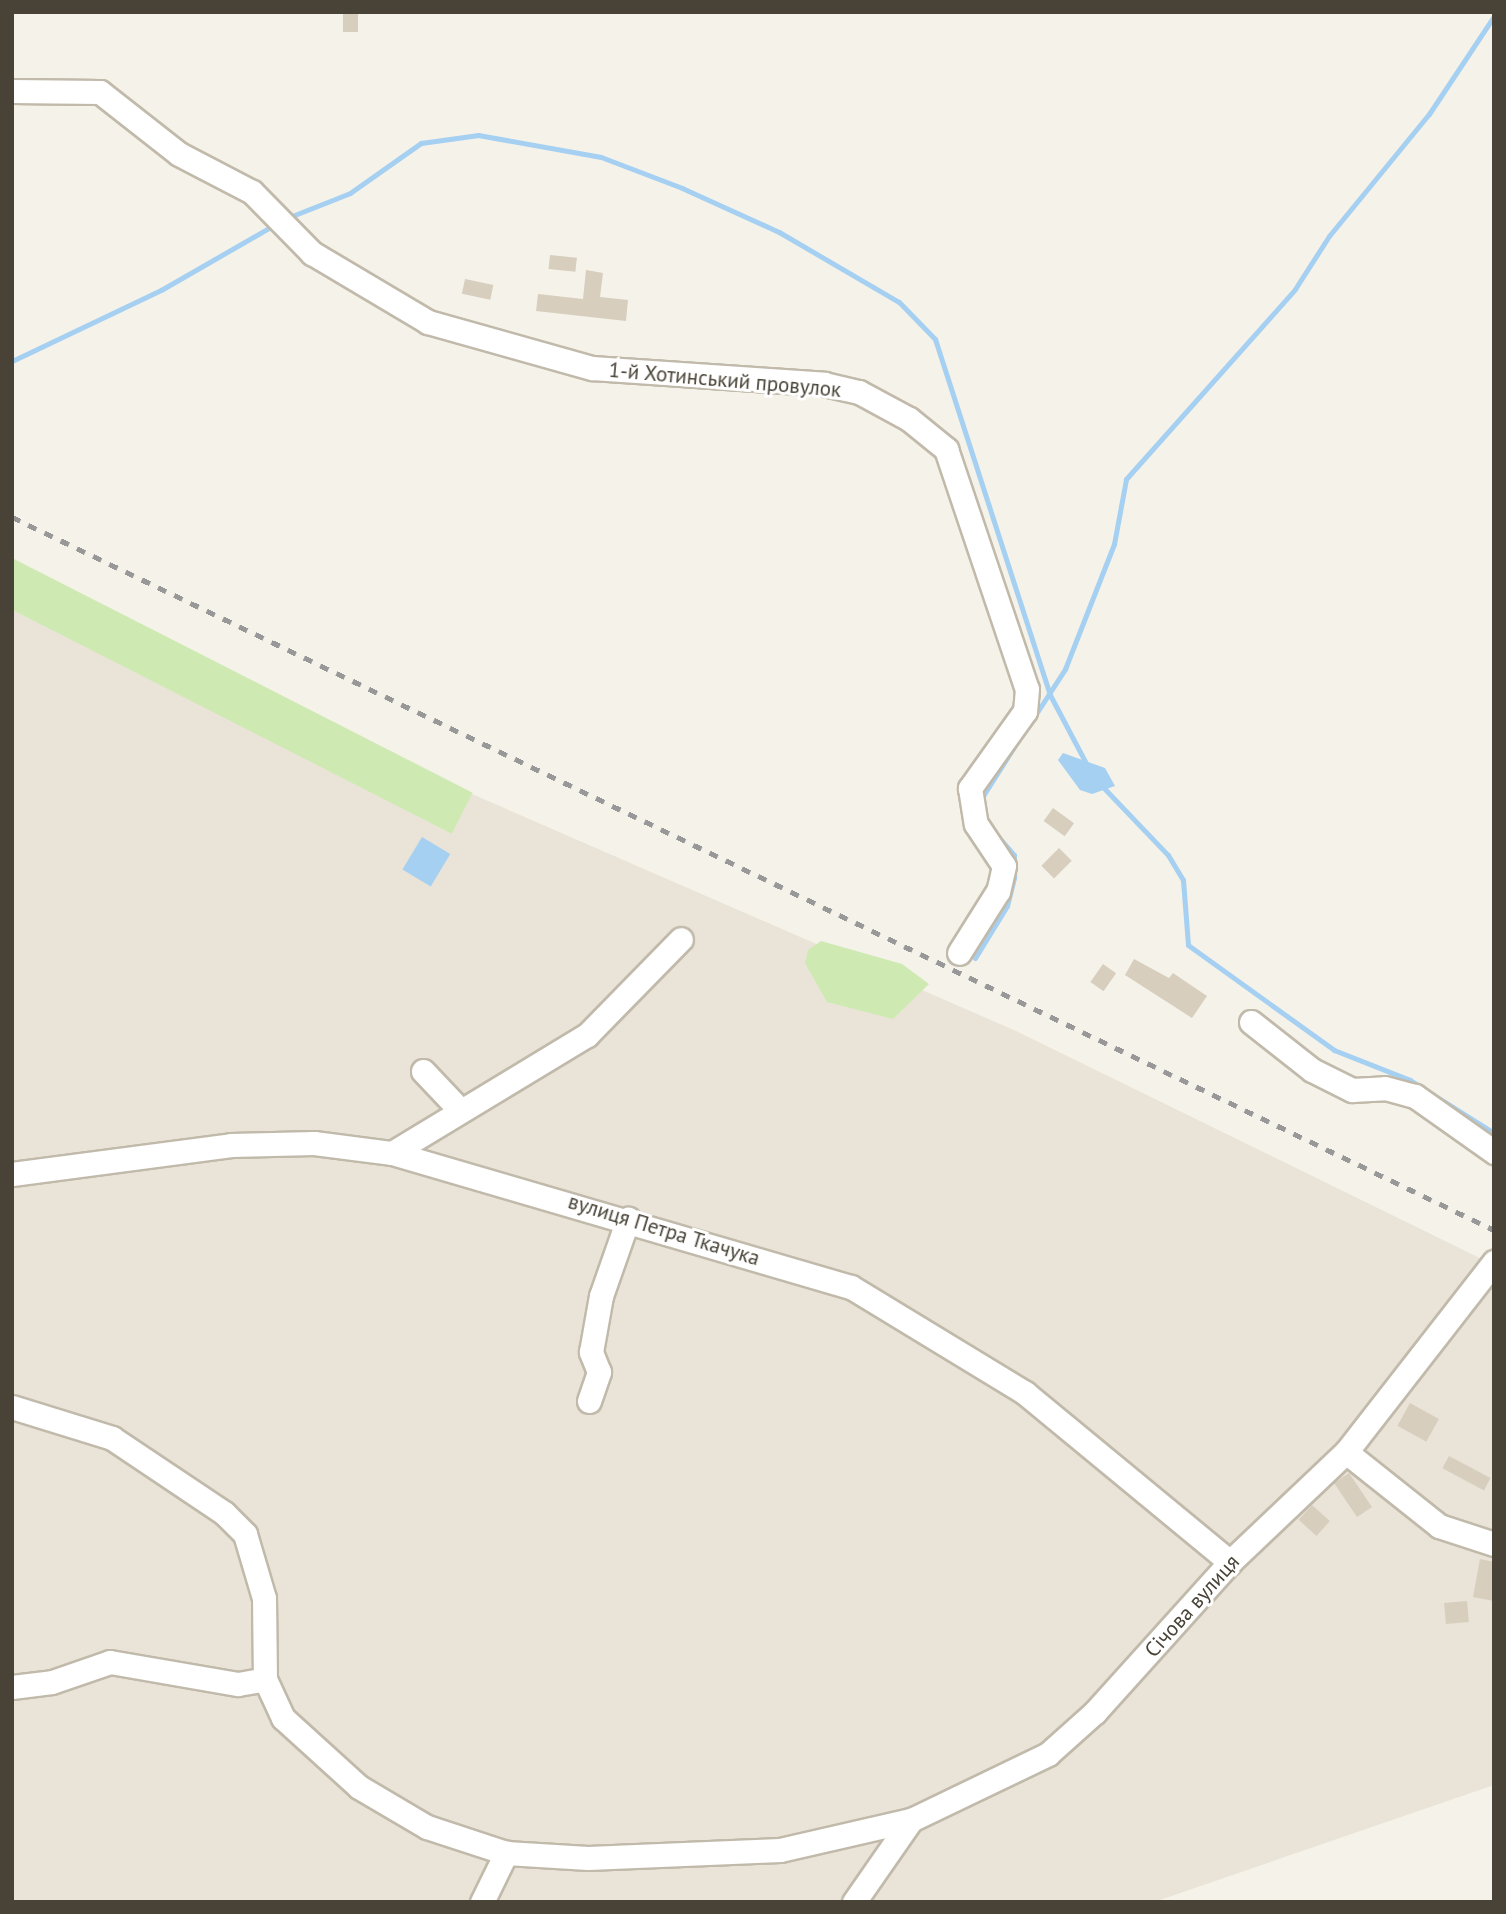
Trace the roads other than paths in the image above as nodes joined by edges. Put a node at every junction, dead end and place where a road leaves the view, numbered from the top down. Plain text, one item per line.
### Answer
1 (12, 91) edge
2 (681, 939) dead end
3 (959, 953) dead end
4 (1251, 1022) dead end
5 (423, 1071) dead end
6 (459, 1109) junction
7 (1494, 1152) edge
8 (392, 1153) junction
9 (12, 1174) edge
10 (628, 1219) junction
11 (1494, 1262) edge
12 (589, 1401) dead end
13 (12, 1407) edge
14 (1346, 1452) junction
15 (1494, 1544) edge
16 (1230, 1562) junction
17 (265, 1679) junction
18 (12, 1687) edge
19 (911, 1820) junction
20 (867, 1831) junction
21 (506, 1853) junction
22 (874, 1876) junction
23 (482, 1902) edge
24 (855, 1902) edge

1 - 3 street, 1-й Хотинський провулок
2 - 6 street
4 - 7 street
5 - 6 street
6 - 8 street
8 - 9 street, вулиця Петра Ткачука
8 - 10 street, вулиця Петра Ткачука
10 - 12 street
10 - 16 street, вулиця Петра Ткачука
11 - 14 street, Січова вулиця
13 - 17 street
14 - 15 street
14 - 16 street, Січова вулиця
16 - 19 street, Січова вулиця
17 - 18 street
17 - 21 street, Січова вулиця
19 - 20 street, Січова вулиця
19 - 22 street
20 - 21 street, Січова вулиця
20 - 22 street
21 - 23 street
22 - 24 street

